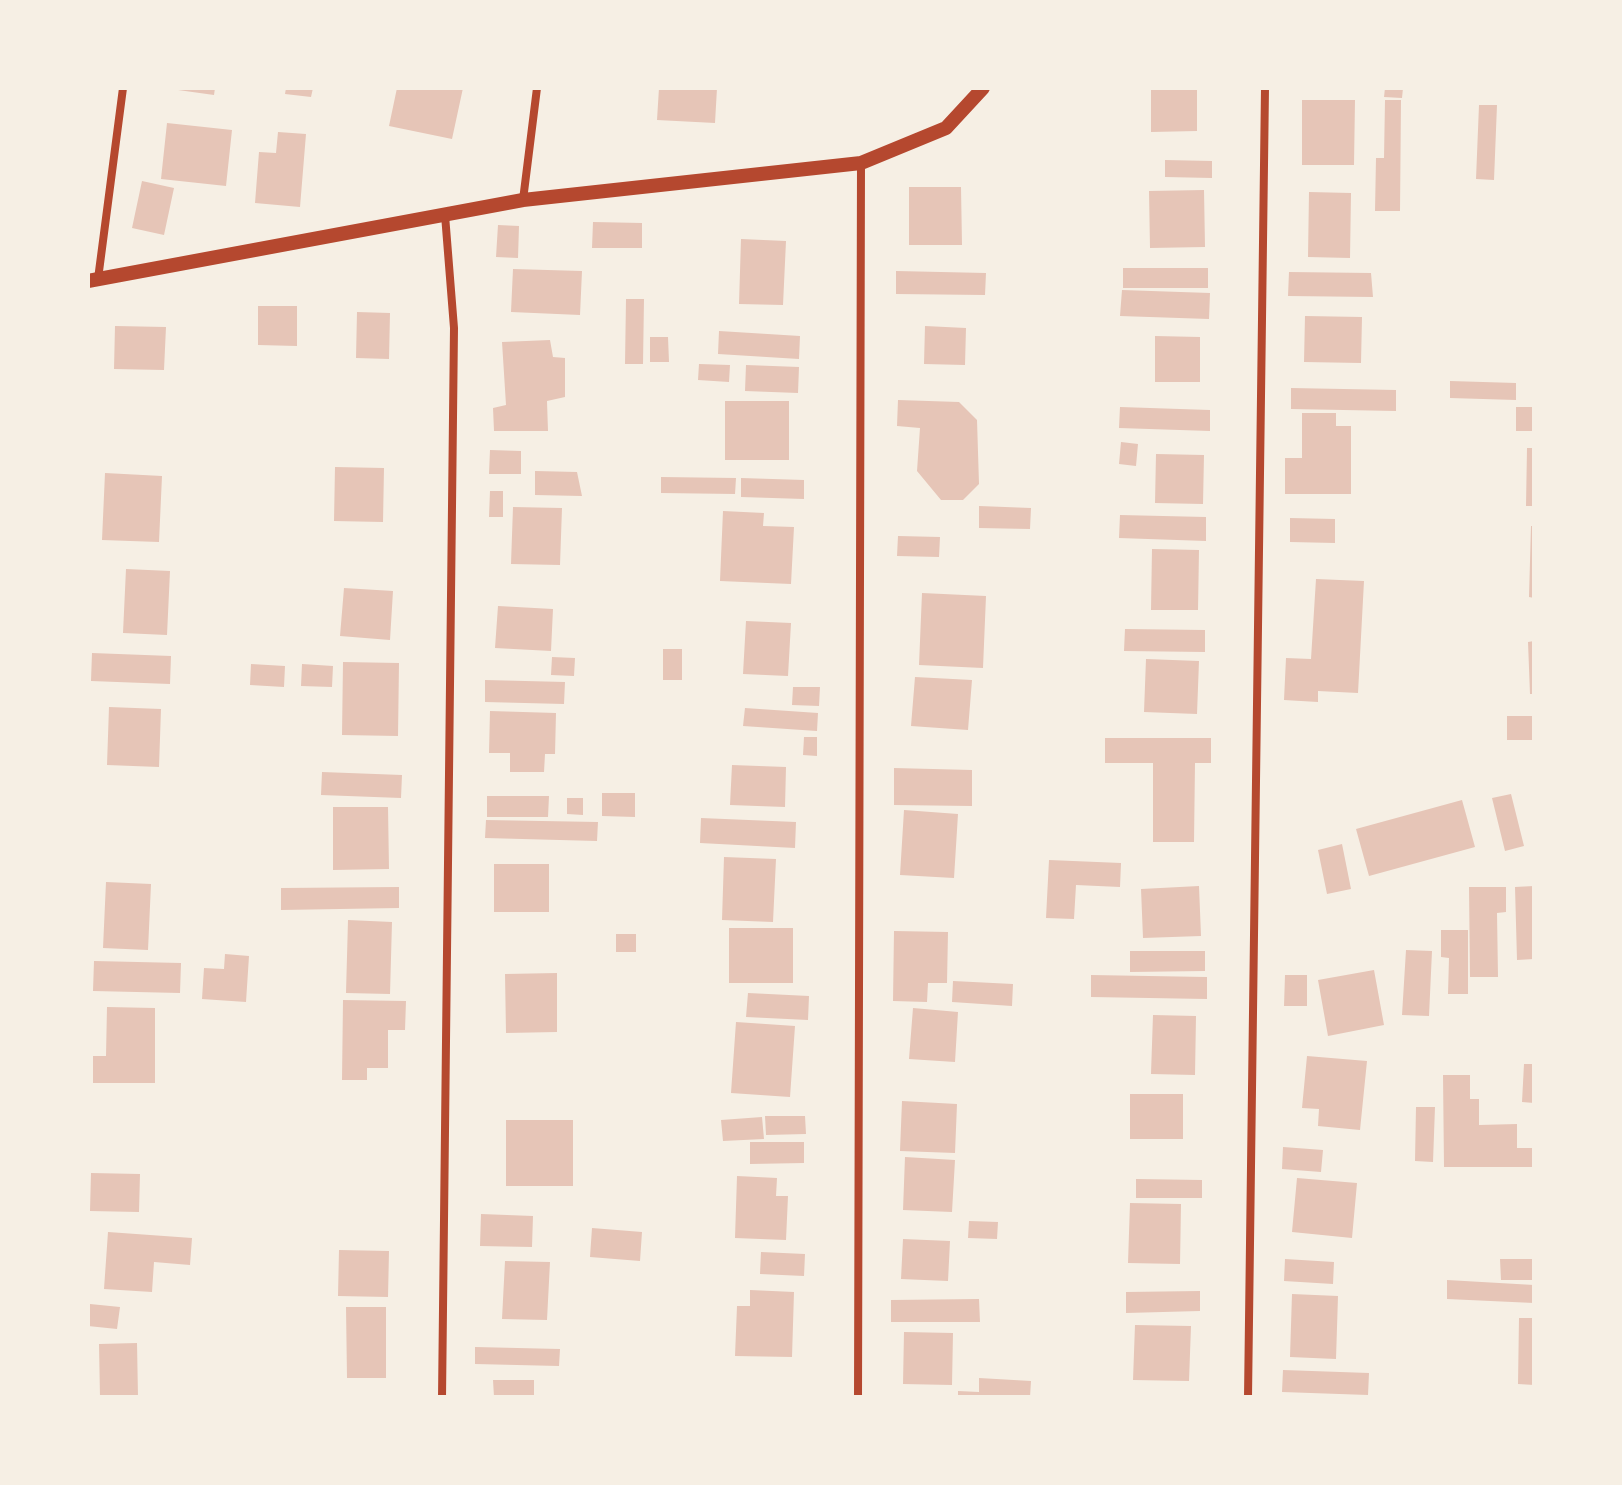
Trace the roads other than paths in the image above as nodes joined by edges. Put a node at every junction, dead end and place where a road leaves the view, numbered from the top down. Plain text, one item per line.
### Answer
1 (123, 88) edge
2 (537, 88) edge
3 (983, 88) edge
4 (1265, 88) edge
5 (861, 163) junction
6 (523, 200) junction
7 (445, 215) junction
8 (93, 280) edge
9 (442, 1397) edge
10 (858, 1397) edge
11 (1248, 1397) edge

1 - 8 street
2 - 6 street
3 - 5 street
4 - 11 street
5 - 6 street
5 - 10 street
6 - 7 street
7 - 8 street
7 - 9 street

